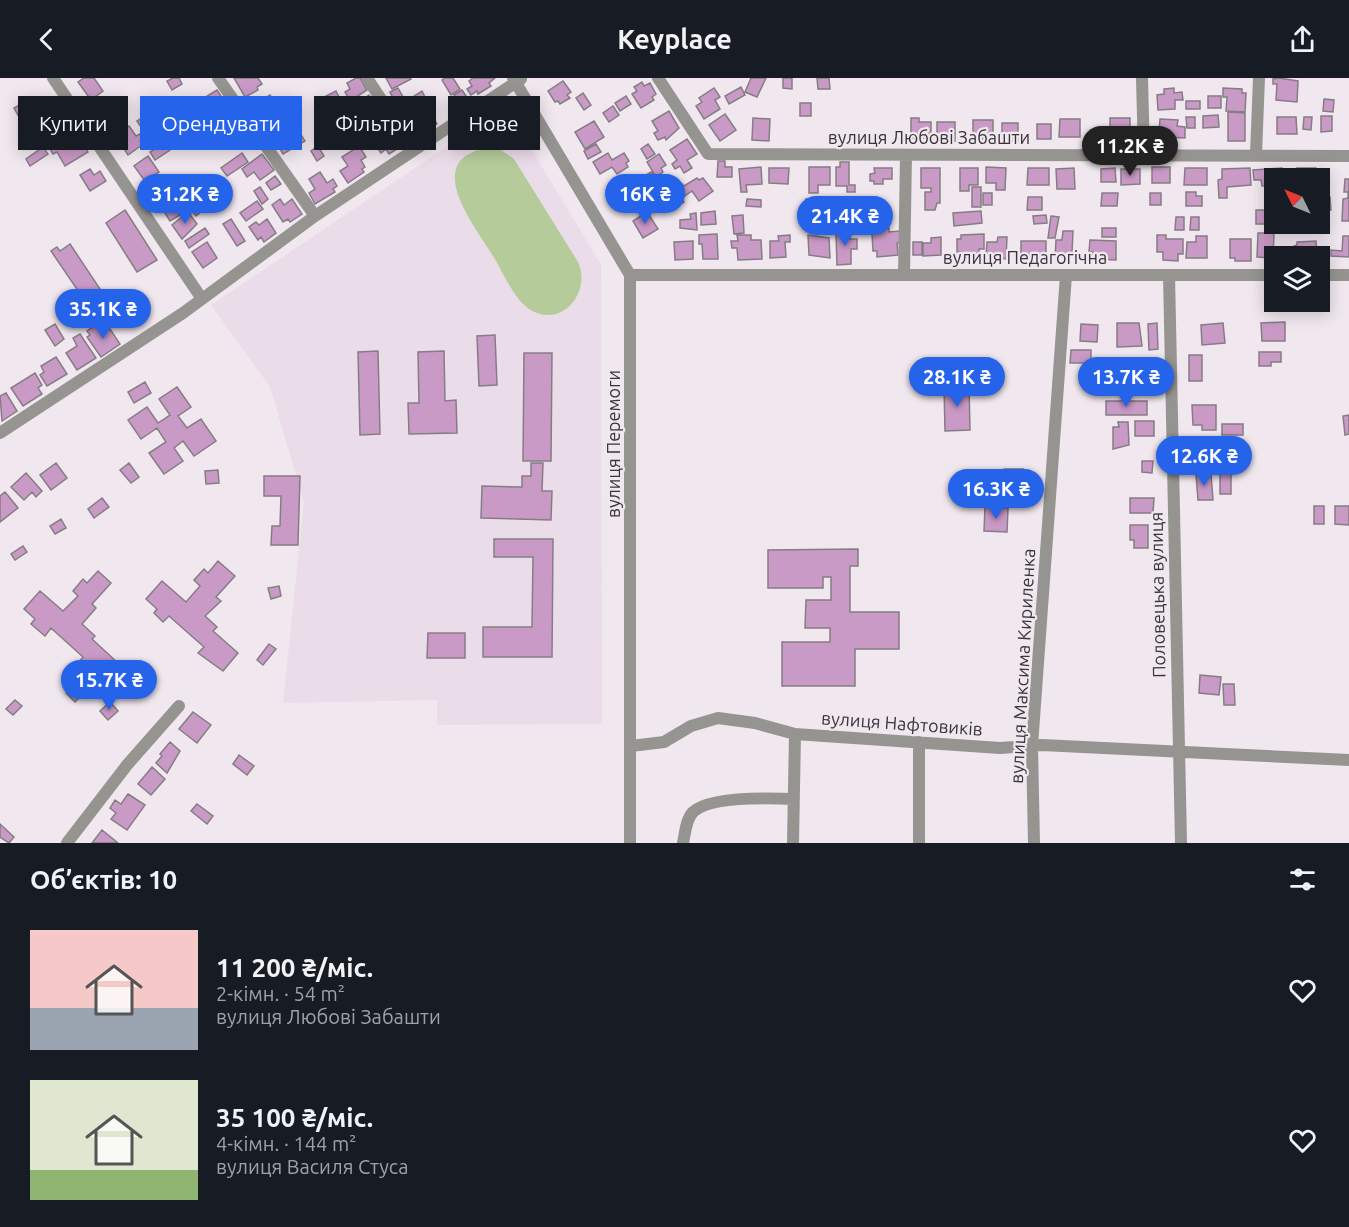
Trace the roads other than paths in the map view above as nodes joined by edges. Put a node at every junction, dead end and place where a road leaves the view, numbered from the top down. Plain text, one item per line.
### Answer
1 (53, 78) edge
2 (218, 78) edge
3 (367, 78) edge
4 (658, 78) edge
5 (1142, 78) edge
6 (1259, 78) edge
7 (517, 79) edge
8 (379, 96) edge
9 (436, 134) edge
10 (413, 150) edge
11 (1256, 154) junction
12 (906, 155) junction
13 (1144, 155) junction
14 (1349, 156) edge
15 (315, 216) junction
16 (630, 275) junction
17 (904, 275) junction
18 (1066, 275) junction
19 (1169, 275) junction
20 (1264, 275) edge
21 (1330, 275) edge
22 (1349, 275) edge
23 (202, 299) junction
24 (0, 433) edge
25 (179, 706) dead end
26 (795, 734) junction
27 (919, 742) junction
28 (631, 746) junction
29 (1032, 746) junction
30 (1178, 751) junction
31 (1349, 760) edge
32 (794, 799) junction
33 (67, 843) edge
34 (630, 843) edge
35 (683, 843) edge
36 (793, 843) edge
37 (919, 843) edge
38 (1034, 843) edge
39 (1181, 843) edge

1 - 23 street
2 - 15 street
3 - 8 street
4 - 12 street, вулиця Любові Забашти
5 - 13 street
6 - 11 street
7 - 9 street
7 - 16 street
10 - 15 street
11 - 13 street, вулиця Любові Забашти
11 - 14 street, вулиця Любові Забашти
12 - 13 street, вулиця Любові Забашти
12 - 17 street
15 - 23 street
16 - 17 street, вулиця Педагогічна
16 - 28 street, вулиця Перемоги
17 - 18 street, вулиця Педагогічна
18 - 19 street, вулиця Педагогічна
18 - 29 street, вулиця Максима Кириленка
19 - 20 street, вулиця Педагогічна
19 - 30 street, Половецька вулиця
21 - 22 street
23 - 24 street
25 - 33 street
26 - 27 street, вулиця Нафтовиків
26 - 28 street, вулиця Нафтовиків
26 - 32 street
27 - 29 street, вулиця Нафтовиків
27 - 37 street
28 - 34 street, вулиця Перемоги
29 - 30 street, вулиця Нафтовиків
29 - 38 street, вулиця Максима Кириленка
30 - 31 street, вулиця Нафтовиків
30 - 39 street, Половецька вулиця
32 - 35 street
32 - 36 street

